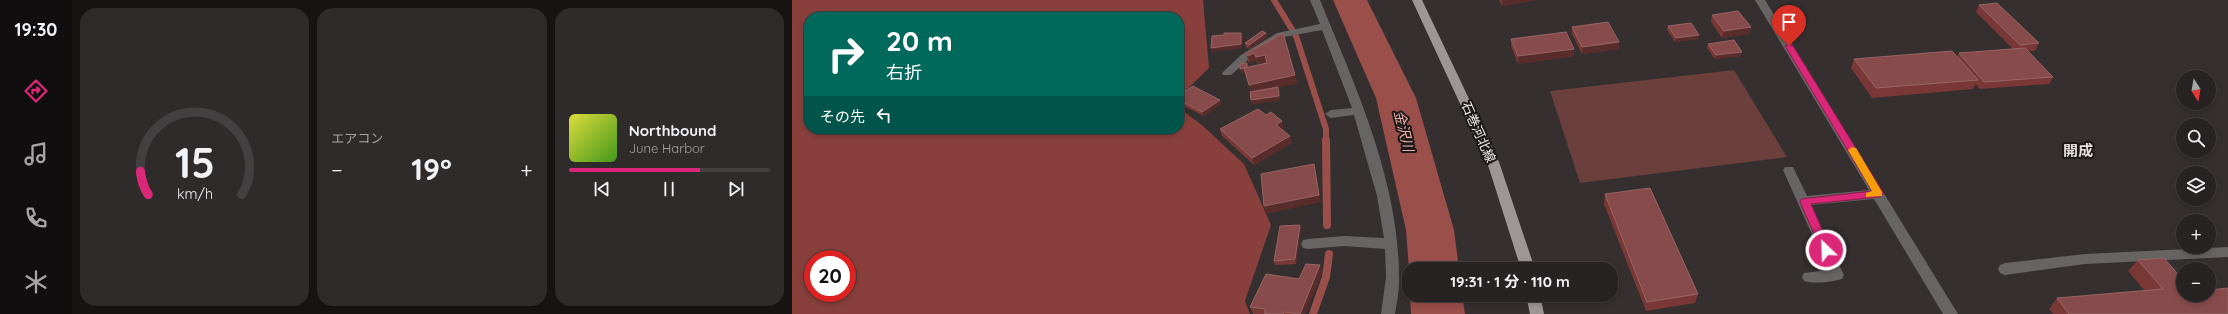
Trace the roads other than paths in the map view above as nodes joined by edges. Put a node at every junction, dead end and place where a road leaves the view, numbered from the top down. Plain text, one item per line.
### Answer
1 (1315, 0) edge
2 (1418, 0) edge
3 (1760, 0) edge
4 (1325, 26) junction
5 (1226, 73) dead end
6 (1358, 111) junction
7 (1331, 114) dead end
8 (1789, 170) dead end
9 (1879, 194) junction
10 (1804, 202) junction
11 (1308, 244) dead end
12 (1391, 244) junction
13 (2228, 252) edge
14 (1526, 262) edge
15 (2005, 269) dead end
16 (1809, 277) dead end
17 (1534, 302) edge
18 (1388, 314) edge
19 (1537, 314) edge
20 (1952, 314) edge

1 - 4 street
2 - 14 main road, 石巻河北線
3 - 9 street
4 - 5 street
4 - 6 street
6 - 7 street
6 - 12 street
8 - 10 street
9 - 10 street
9 - 20 street
10 - 16 street
11 - 12 street
12 - 18 street
13 - 15 street
17 - 19 main road

